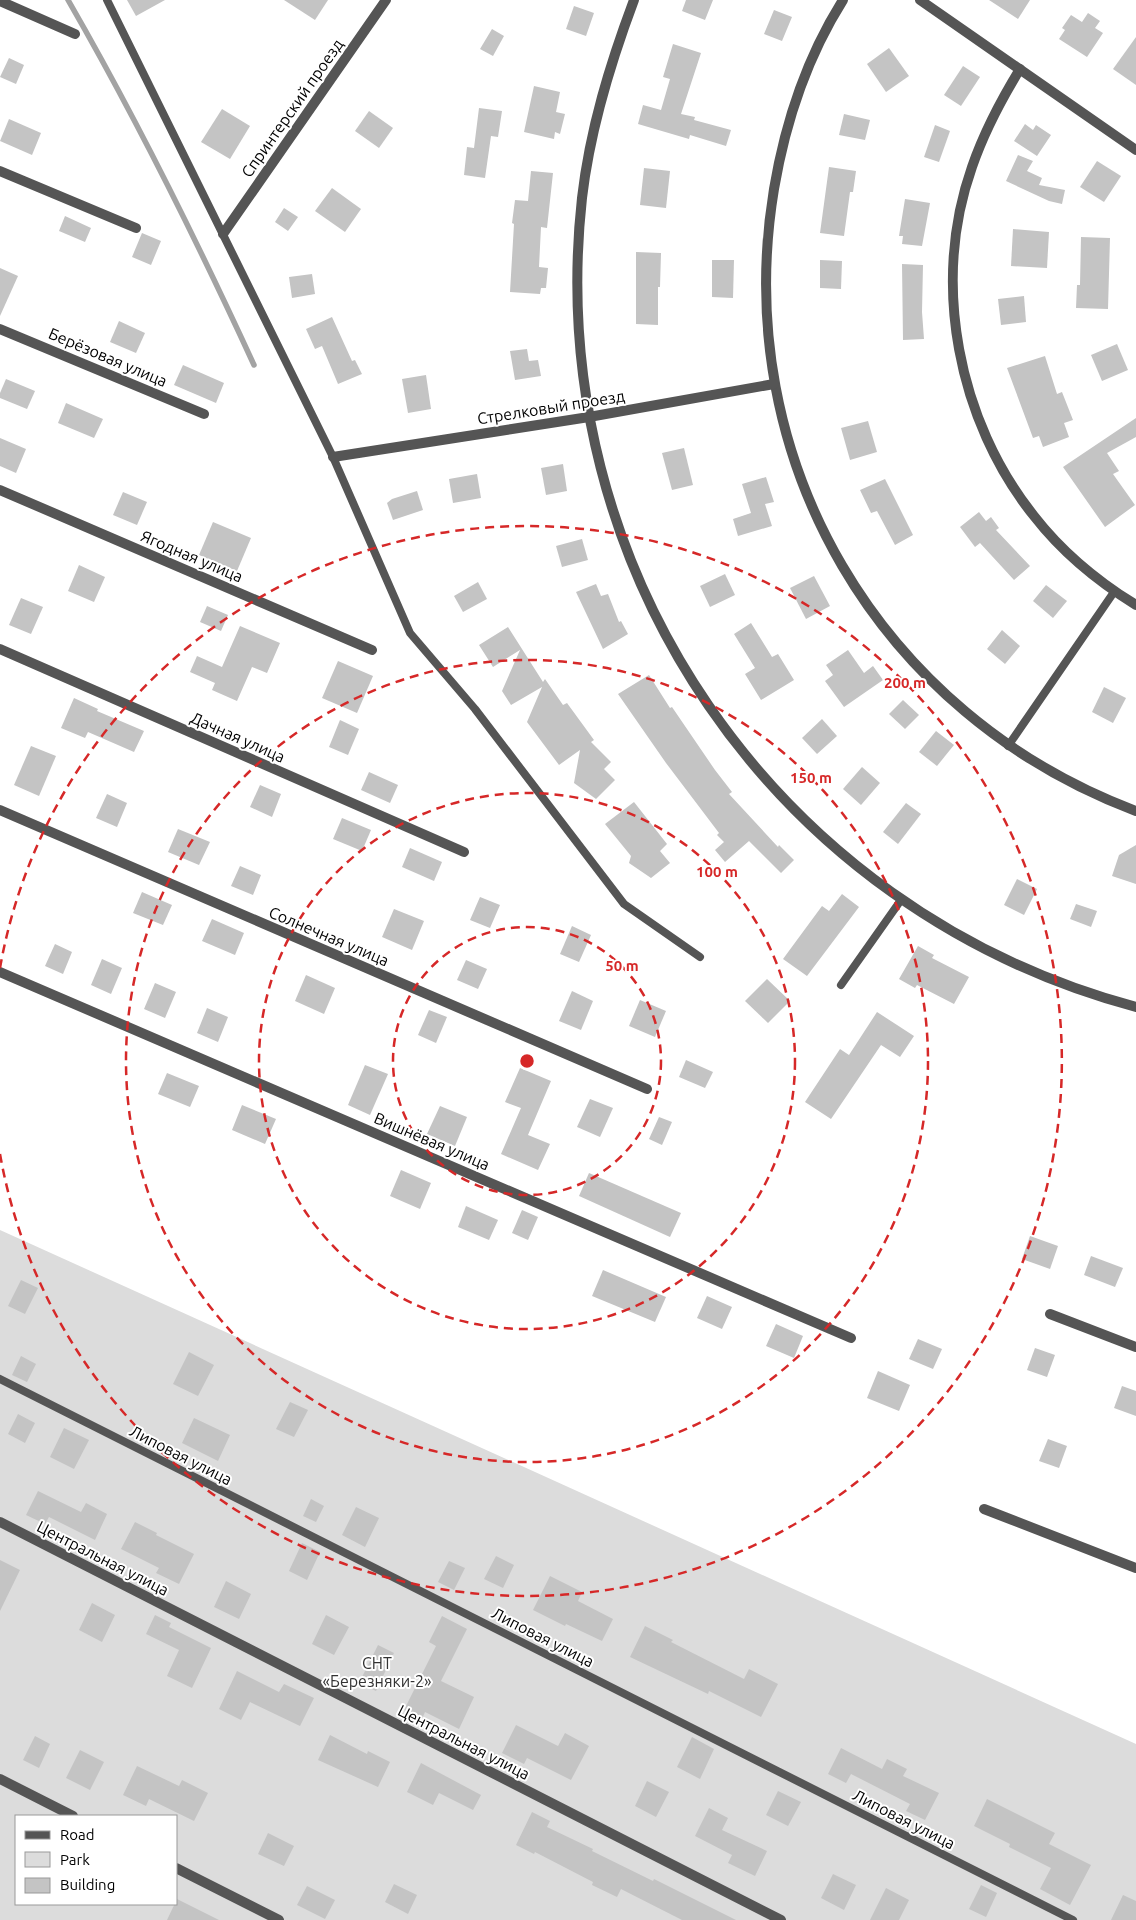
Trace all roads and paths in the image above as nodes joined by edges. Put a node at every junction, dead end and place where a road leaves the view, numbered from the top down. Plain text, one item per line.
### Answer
1 (107, 0) edge
2 (386, 0) edge
3 (634, 0) edge
4 (842, 0) edge
5 (920, 0) edge
6 (0, 1) edge
7 (75, 34) dead end
8 (1020, 69) junction
9 (1136, 150) edge
10 (0, 171) edge
11 (136, 228) dead end
12 (223, 234) junction
13 (0, 329) edge
14 (774, 384) junction
15 (204, 414) dead end
16 (589, 417) junction
17 (333, 457) junction
18 (0, 490) edge
19 (1114, 592) junction
20 (1136, 605) edge
21 (0, 650) edge
22 (372, 650) dead end
23 (1008, 746) junction
24 (0, 810) edge
25 (1136, 811) edge
26 (464, 852) dead end
27 (901, 900) junction
28 (700, 957) dead end
29 (0, 972) edge
30 (841, 985) dead end
31 (1136, 1007) edge
32 (647, 1089) dead end
33 (1050, 1314) dead end
34 (851, 1338) dead end
35 (1136, 1347) edge
36 (0, 1378) edge
37 (984, 1510) dead end
38 (0, 1522) edge
39 (1136, 1568) edge
40 (0, 1779) edge
41 (71, 1815) edge
42 (178, 1869) edge
43 (279, 1920) edge
44 (781, 1920) edge
45 (1073, 1920) edge

1 - 12 lane
2 - 12 street, Спринтерский проезд
3 - 16 street
4 - 14 street
5 - 8 street
6 - 7 street
8 - 9 street
8 - 19 street
10 - 11 street
12 - 17 lane
13 - 15 street, Берёзовая улица
14 - 16 street, Стрелковый проезд
14 - 23 street
16 - 17 street, Стрелковый проезд
16 - 27 street
17 - 28 lane
18 - 22 street, Ягодная улица
19 - 20 street
19 - 23 lane
21 - 26 street, Дачная улица
23 - 25 street
24 - 32 street, Солнечная улица
27 - 30 lane
27 - 31 street
29 - 34 street, Вишнёвая улица
33 - 35 street
36 - 45 lane, Липовая улица
37 - 39 street
38 - 44 street, Центральная улица
40 - 41 street
42 - 43 street

